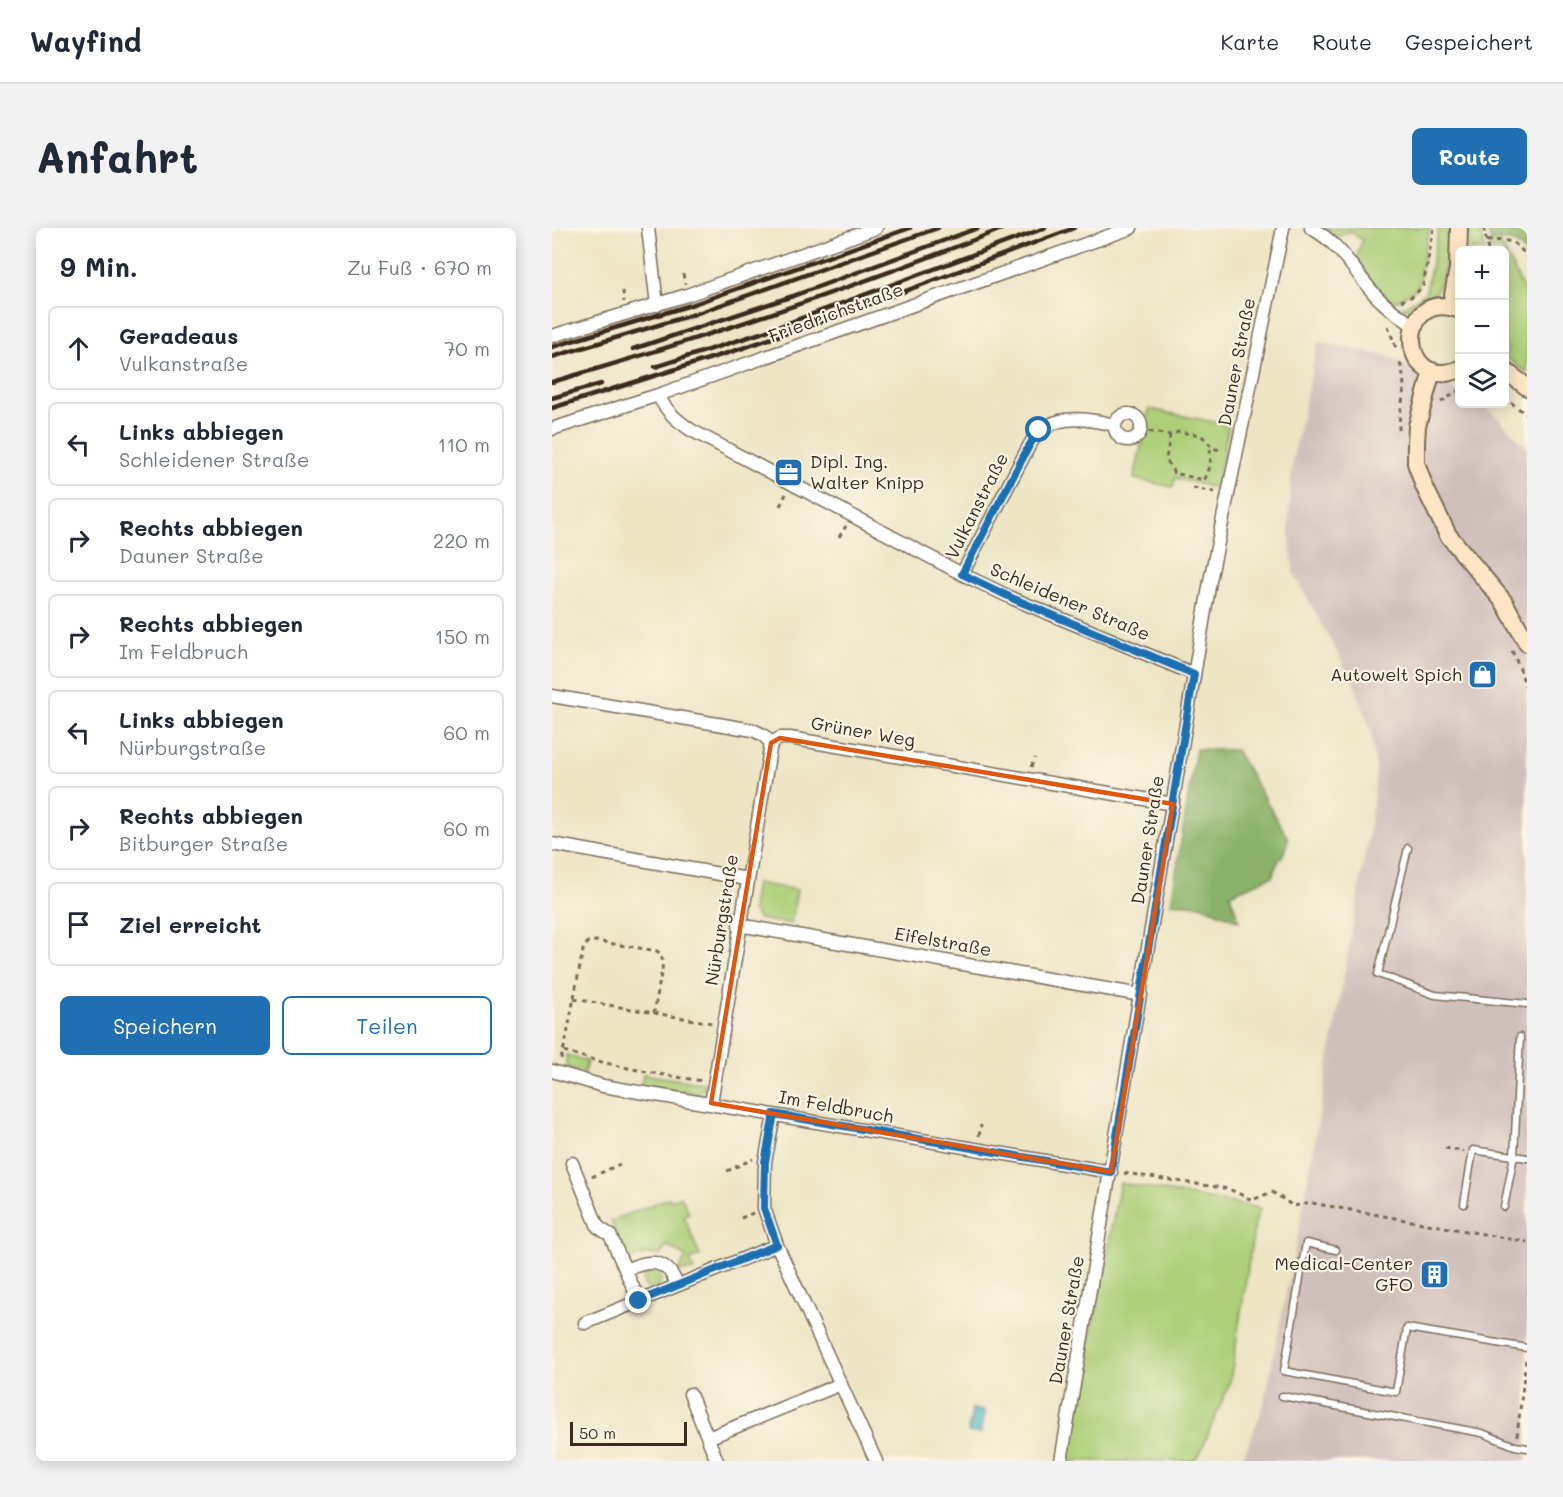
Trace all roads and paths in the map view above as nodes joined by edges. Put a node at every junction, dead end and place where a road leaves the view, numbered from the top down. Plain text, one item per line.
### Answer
1 (648, 228) edge
2 (876, 228) edge
3 (1131, 228) edge
4 (1282, 228) edge
5 (1311, 228) edge
6 (1434, 228) edge
7 (1459, 228) edge
8 (1484, 228) edge
9 (854, 232) edge
10 (1487, 241) junction
11 (1488, 246) edge
12 (1527, 258) edge
13 (1456, 300) edge
14 (657, 305) junction
15 (1455, 309) edge
16 (1392, 310) junction
17 (1413, 325) junction
18 (552, 336) edge
19 (1432, 371) junction
20 (1455, 371) edge
21 (1509, 374) edge
22 (1527, 387) edge
23 (1455, 393) edge
24 (658, 395) junction
25 (1509, 401) edge
26 (1438, 408) dead end
27 (1527, 415) edge
28 (1115, 424) junction
29 (552, 429) edge
30 (1140, 430) junction
31 (1170, 435) junction
32 (1209, 444) junction
33 (1237, 453) junction
34 (1193, 488) dead end
35 (1229, 495) junction
36 (962, 574) junction
37 (1527, 643) edge
38 (1194, 674) junction
39 (552, 696) edge
40 (771, 743) junction
41 (1173, 804) junction
42 (552, 844) edge
43 (1408, 848) dead end
44 (747, 879) junction
45 (740, 925) junction
46 (1141, 995) junction
47 (573, 998) junction
48 (1527, 1004) edge
49 (654, 1013) junction
50 (723, 1024) junction
51 (1520, 1037) dead end
52 (564, 1051) junction
53 (554, 1071) edge
54 (713, 1083) junction
55 (711, 1103) junction
56 (774, 1114) junction
57 (1445, 1148) dead end
58 (1473, 1150) junction
59 (767, 1153) junction
60 (1514, 1156) junction
61 (1527, 1158) edge
62 (572, 1164) dead end
63 (620, 1164) dead end
64 (614, 1167) junction
65 (727, 1171) dead end
66 (1111, 1172) junction
67 (616, 1173) dead end
68 (580, 1182) junction
69 (1464, 1204) dead end
70 (1504, 1207) dead end
71 (1527, 1242) edge
72 (777, 1245) junction
73 (1336, 1250) dead end
74 (626, 1270) junction
75 (677, 1285) junction
76 (639, 1301) junction
77 (585, 1323) dead end
78 (1527, 1350) edge
79 (841, 1384) junction
80 (690, 1394) dead end
81 (1282, 1396) dead end
82 (708, 1438) junction
83 (1515, 1446) junction
84 (1527, 1448) edge
85 (717, 1461) edge
86 (876, 1461) edge
87 (1061, 1461) edge

1 - 14 street
2 - 9 street
3 - 24 street, Friedrichstraße
4 - 33 street, Dauner Straße
5 - 16 street
6 - 16 path
7 - 13 main road
8 - 10 path
9 - 14 street
10 - 11 path
10 - 12 path
14 - 18 street
15 - 17 main road
16 - 17 street
17 - 19 main road
19 - 20 main road
19 - 37 main road
21 - 22 main road
23 - 26 path
24 - 29 street, Friedrichstraße
24 - 36 street, Schleidener Straße
25 - 27 path
28 - 30 street, Vulkanstraße
28 - 30 street, Vulkanstraße
28 - 36 street, Vulkanstraße
30 - 31 path
31 - 32 path
31 - 32 path
32 - 33 path
33 - 35 street, Dauner Straße
34 - 35 path
35 - 38 street, Dauner Straße
36 - 38 street, Schleidener Straße
38 - 41 street, Dauner Straße
39 - 40 street
40 - 41 street, Grüner Weg
40 - 44 street, Nürburgstraße
41 - 46 street, Dauner Straße
42 - 44 street
43 - 48 lane
44 - 45 street, Nürburgstraße
45 - 46 street, Eifelstraße
45 - 50 street, Nürburgstraße
46 - 66 street, Dauner Straße
47 - 49 path
47 - 49 path
47 - 52 path
49 - 50 path
50 - 54 street, Nürburgstraße
51 - 60 lane
52 - 53 path
52 - 54 path
53 - 55 street, Im Feldbruch
54 - 55 street, Nürburgstraße
55 - 56 street, Im Feldbruch
56 - 59 street
56 - 66 street, Im Feldbruch
57 - 58 path
58 - 60 lane
58 - 69 lane
59 - 65 path
59 - 72 street
60 - 61 lane
60 - 70 lane
62 - 68 street
63 - 64 path
64 - 67 path
64 - 68 path
66 - 71 path
66 - 87 street, Dauner Straße
68 - 74 street
72 - 75 street
72 - 79 street
73 - 78 lane
74 - 75 street
74 - 76 street
75 - 76 street
76 - 77 street
78 - 83 path
79 - 82 street
79 - 86 street
80 - 82 street
81 - 83 lane
82 - 85 street
83 - 84 lane

